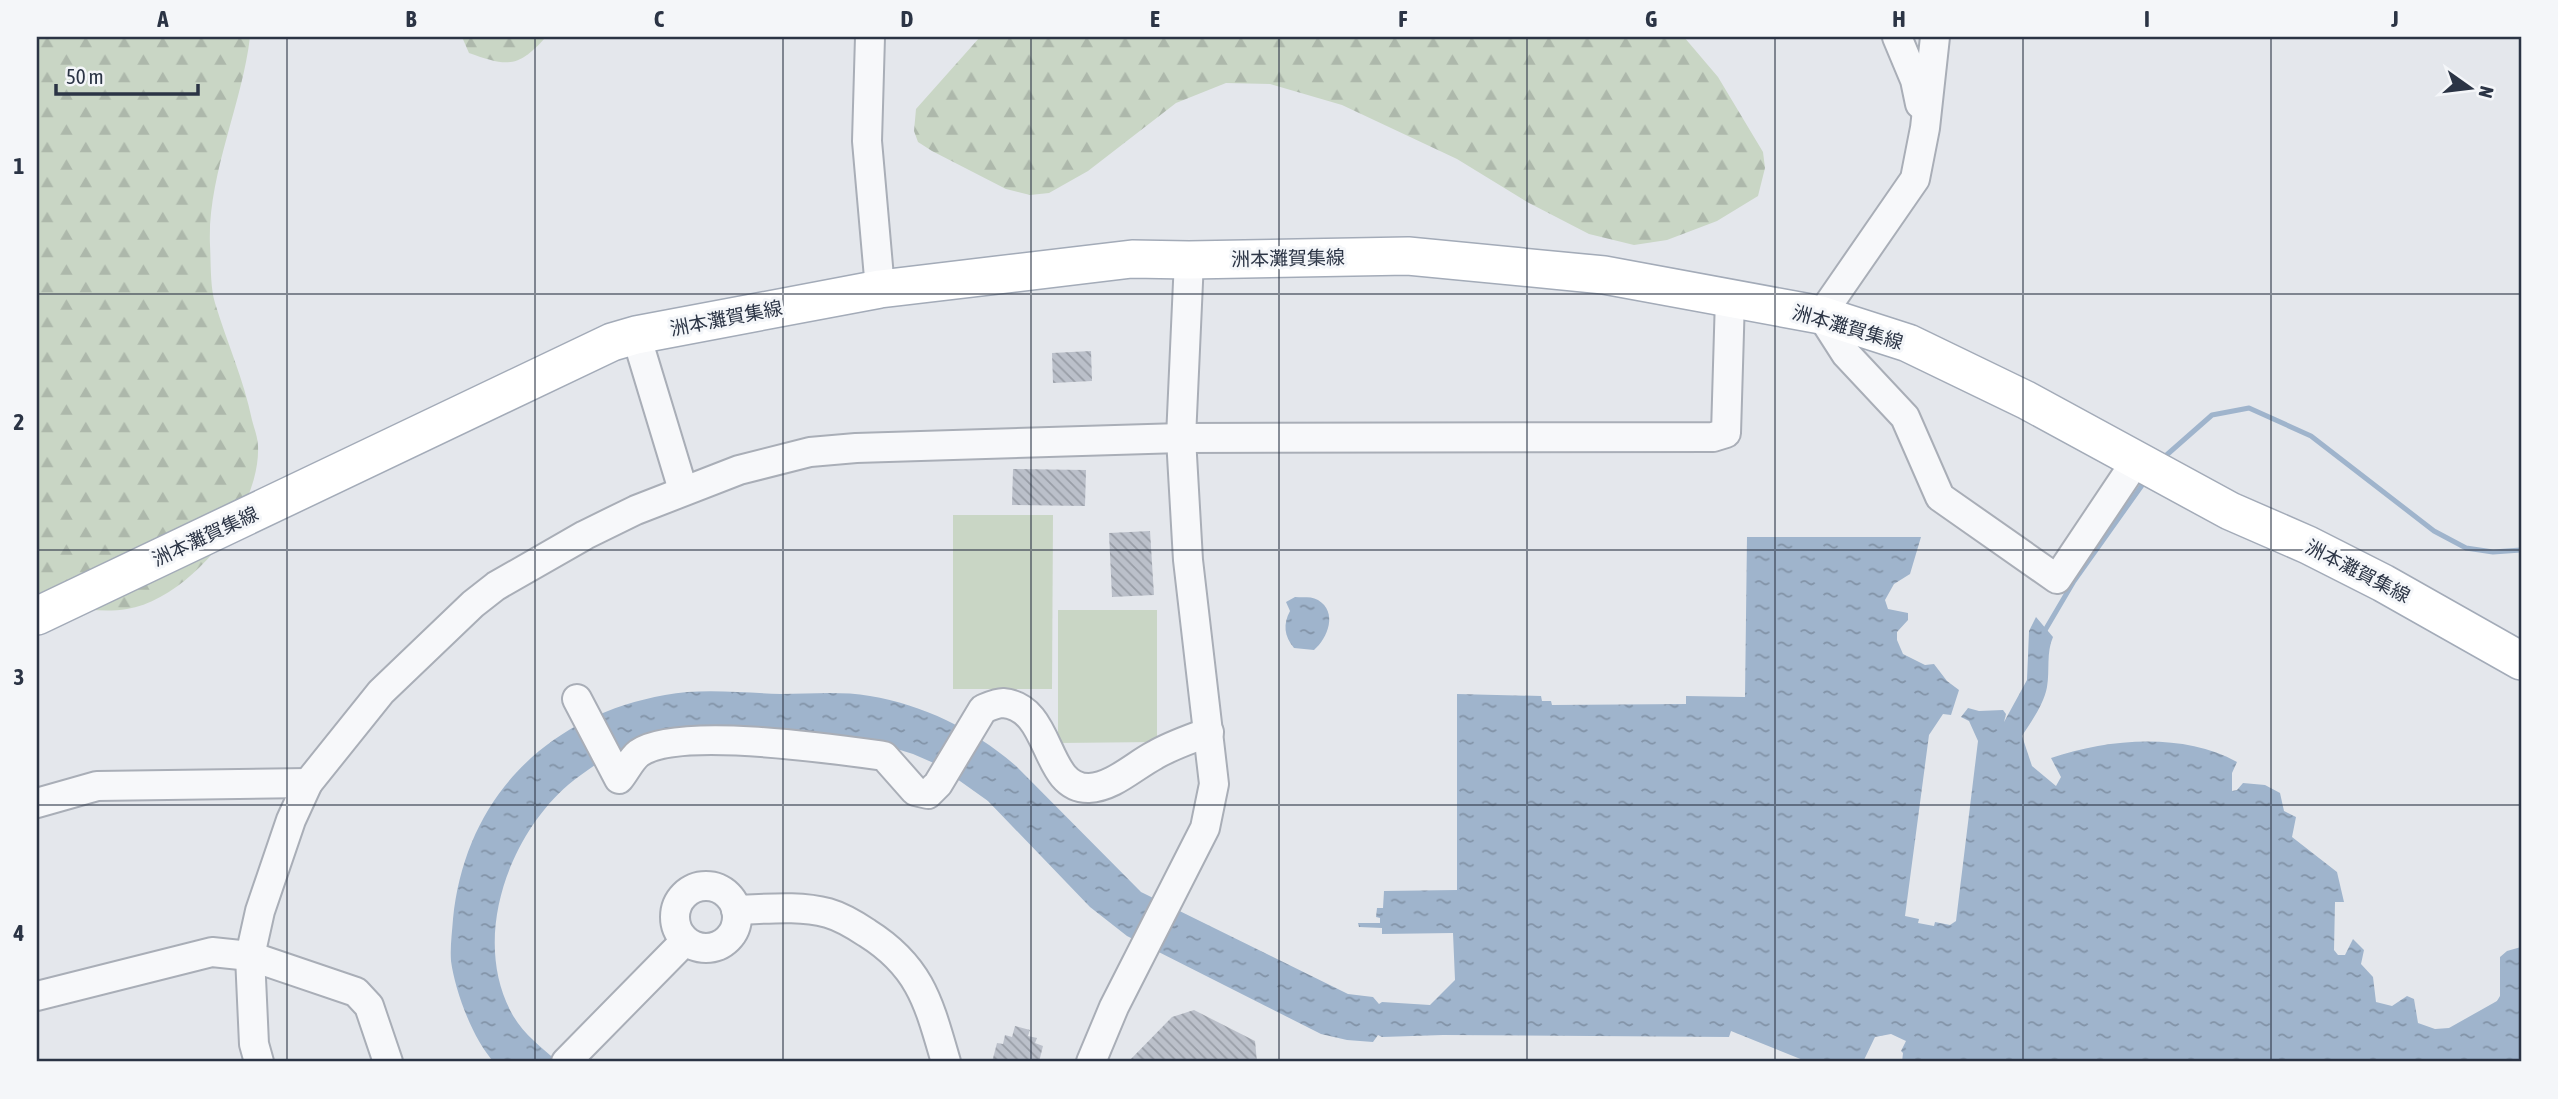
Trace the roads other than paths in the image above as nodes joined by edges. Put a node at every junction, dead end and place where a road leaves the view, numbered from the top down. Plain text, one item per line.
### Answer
1 (870, 37) edge
2 (1897, 37) edge
3 (1935, 37) edge
4 (1925, 128) junction
5 (1189, 260) junction
6 (880, 289) junction
7 (1730, 299) junction
8 (1821, 315) junction
9 (636, 335) junction
10 (1181, 438) junction
11 (2149, 467) junction
12 (684, 490) junction
13 (37, 616) edge
14 (2521, 661) edge
15 (577, 699) dead end
16 (1209, 732) junction
17 (308, 783) junction
18 (37, 803) edge
19 (736, 910) junction
20 (685, 941) junction
21 (250, 956) junction
22 (37, 996) edge
23 (571, 1056) edge
24 (259, 1062) edge
25 (388, 1062) edge
26 (946, 1062) edge
27 (1091, 1062) edge

1 - 6 street
2 - 4 street
3 - 4 street
4 - 8 street
5 - 6 main road, 洲本灘賀集線
5 - 7 main road, 洲本灘賀集線
5 - 10 street
6 - 9 main road, 洲本灘賀集線
7 - 8 main road, 洲本灘賀集線
7 - 10 street
8 - 11 main road, 洲本灘賀集線
8 - 11 street
9 - 12 street
9 - 13 main road, 洲本灘賀集線
10 - 12 street
10 - 16 street
11 - 14 main road, 洲本灘賀集線
12 - 17 street
15 - 16 street
16 - 27 street
17 - 18 street
17 - 21 street
19 - 20 street
19 - 20 street
19 - 26 street
20 - 23 street
21 - 22 street
21 - 24 street
21 - 25 street

